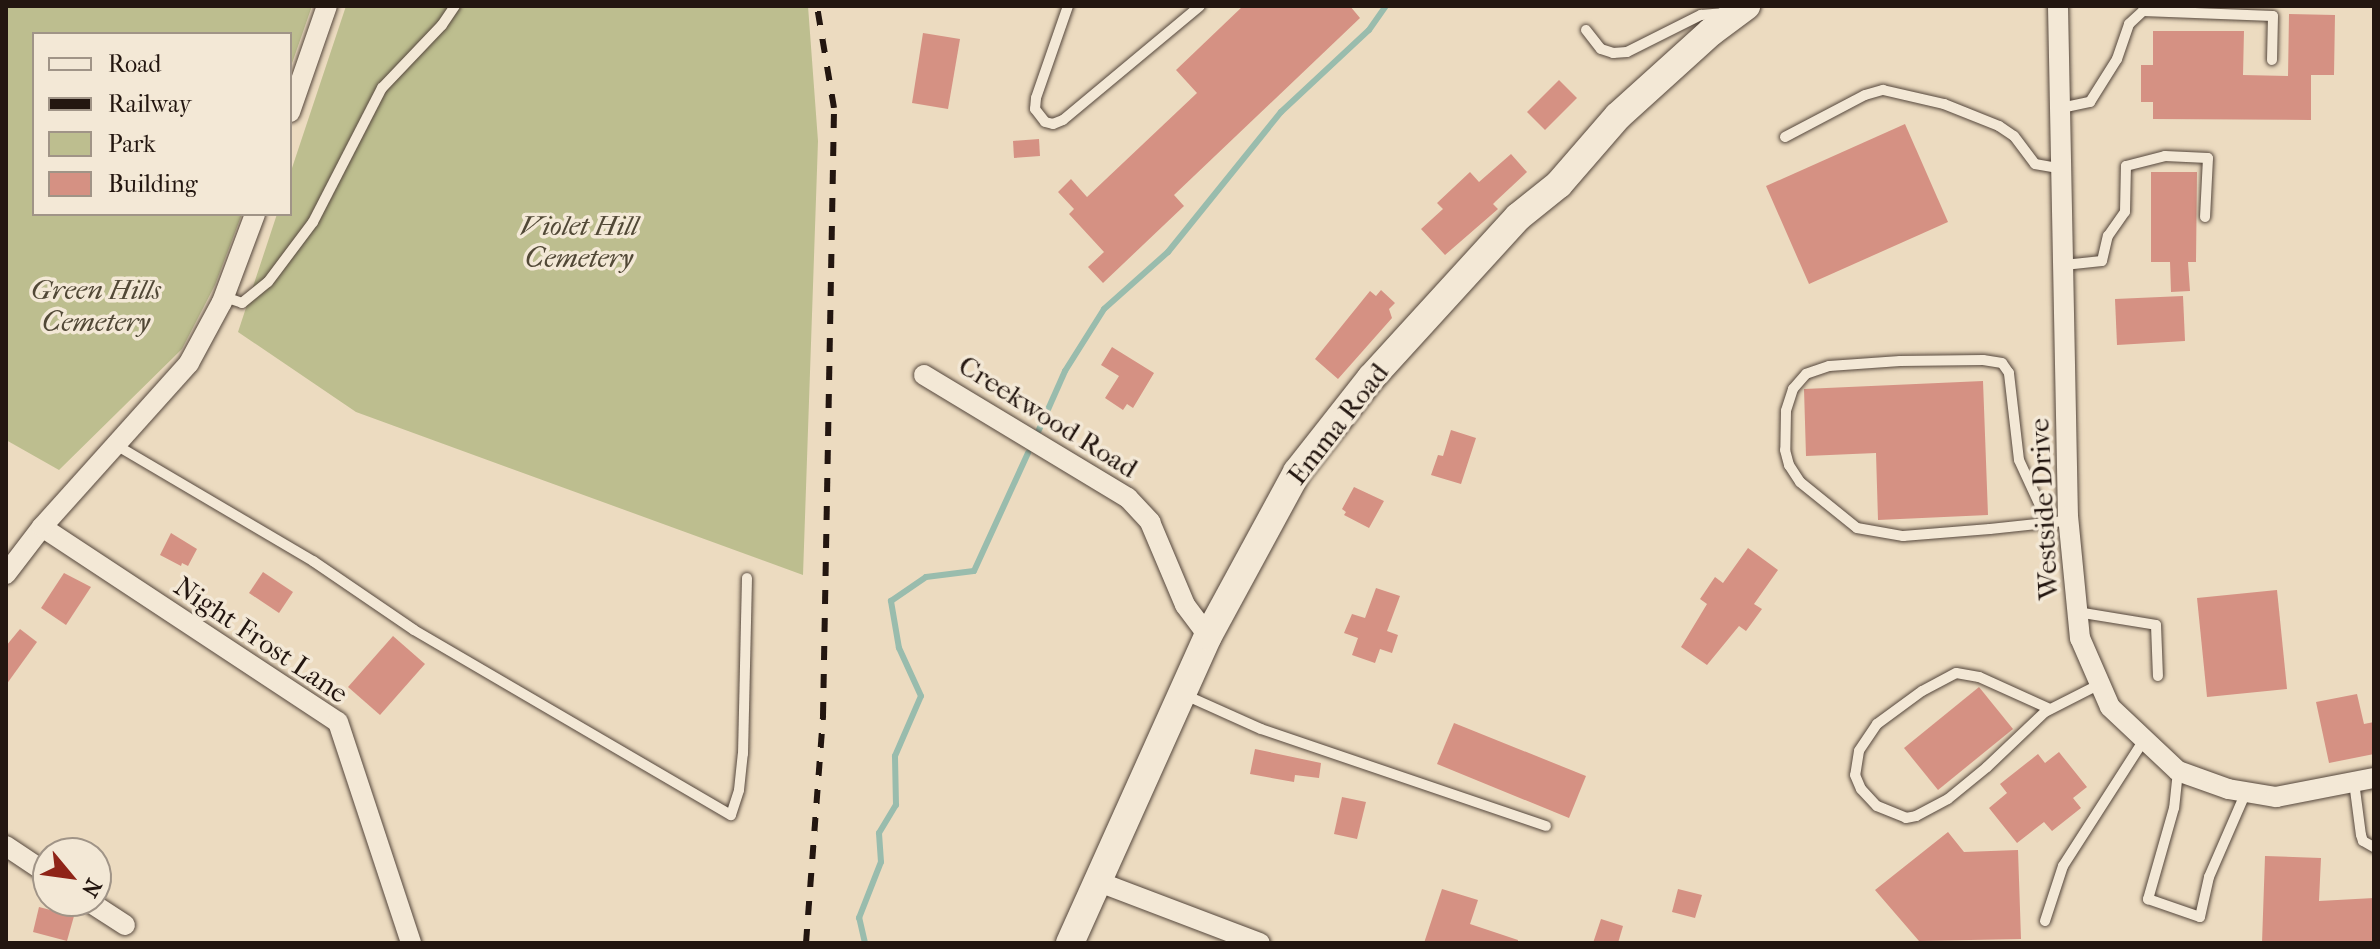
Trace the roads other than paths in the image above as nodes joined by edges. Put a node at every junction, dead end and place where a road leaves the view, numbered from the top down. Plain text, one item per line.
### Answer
1 (327, 6) edge
2 (455, 6) edge
3 (1068, 6) edge
4 (1200, 6) edge
5 (2058, 6) edge
6 (1739, 12) edge
7 (1586, 30) dead end
8 (2272, 60) dead end
9 (292, 106) edge
10 (2061, 108) junction
11 (1785, 137) dead end
12 (2063, 169) junction
13 (254, 216) edge
14 (2205, 217) dead end
15 (2064, 265) junction
16 (225, 297) junction
17 (924, 375) dead end
18 (116, 445) junction
19 (2058, 522) junction
20 (42, 527) junction
21 (6, 574) edge
22 (747, 578) dead end
23 (2077, 612) junction
24 (1208, 636) junction
25 (2158, 676) dead end
26 (2100, 684) junction
27 (1180, 693) junction
28 (2050, 709) junction
29 (2144, 740) junction
30 (2178, 771) junction
31 (2364, 780) edge
32 (2246, 792) junction
33 (1546, 826) dead end
34 (6, 846) edge
35 (2374, 847) edge
36 (32, 863) edge
37 (1099, 882) junction
38 (112, 917) edge
39 (2045, 921) dead end
40 (125, 925) dead end
41 (411, 943) edge
42 (1070, 943) edge
43 (1260, 943) edge

1 - 9 street
2 - 16 lane
3 - 4 lane
5 - 10 street, Westside Drive
6 - 7 lane
6 - 24 street, Emma Road
8 - 10 lane
10 - 12 street, Westside Drive
11 - 12 lane
12 - 15 street, Westside Drive
13 - 16 street
14 - 15 lane
15 - 19 street, Westside Drive
16 - 18 street
17 - 24 street, Creekwood Road
18 - 20 street
18 - 22 lane
19 - 19 lane
19 - 23 street, Westside Drive
20 - 21 street
20 - 41 street, Night Frost Lane
23 - 25 lane
23 - 26 street, Westside Drive
24 - 27 street, Emma Road
26 - 28 lane
26 - 29 street, Westside Drive
27 - 33 lane
27 - 37 street, Emma Road
28 - 28 lane
29 - 30 street, Westside Drive
29 - 39 lane
30 - 32 street, Westside Drive
30 - 32 lane
31 - 32 street, Westside Drive
31 - 35 lane
34 - 36 street
37 - 42 street, Emma Road
37 - 43 street
38 - 40 street

